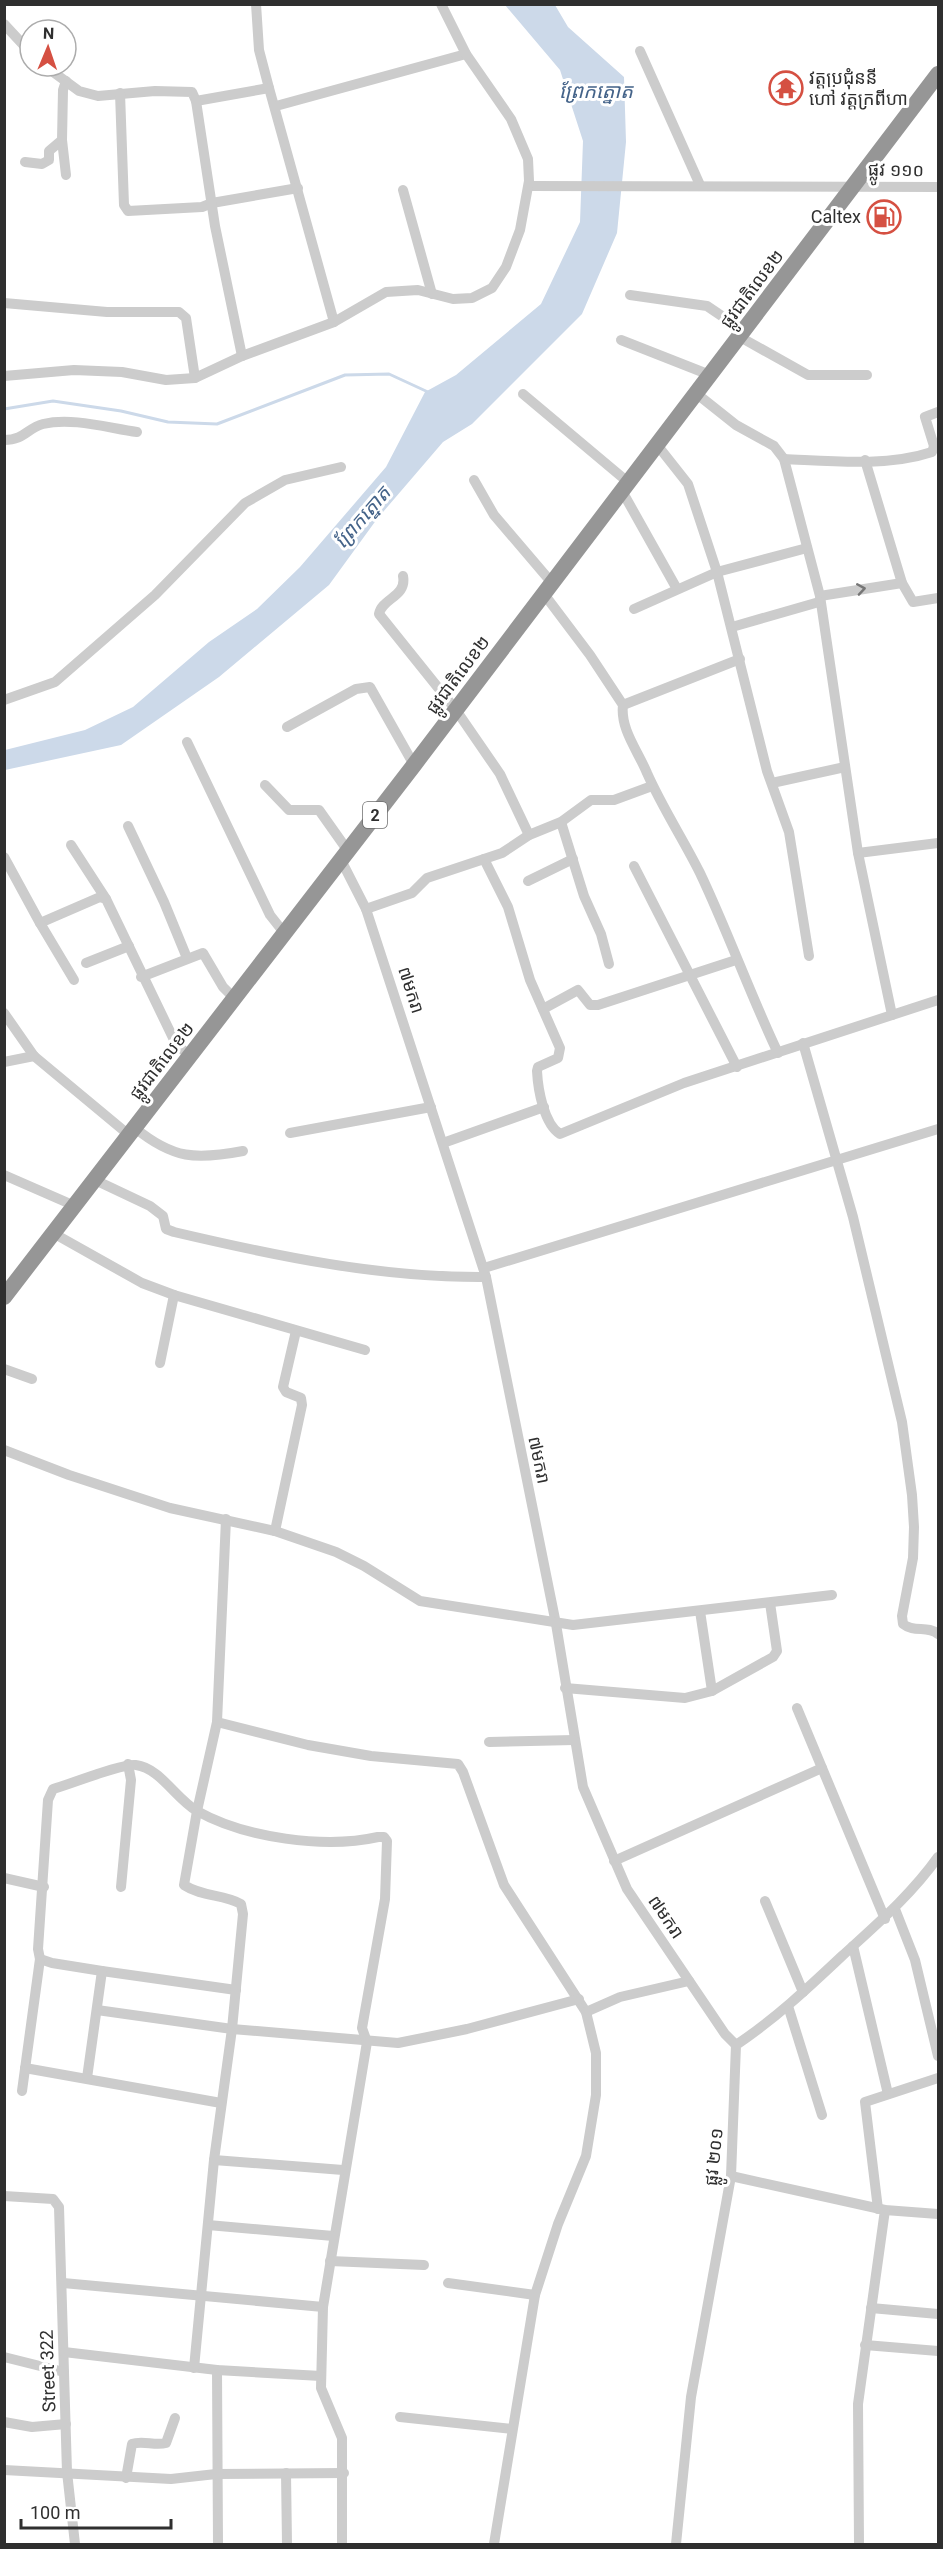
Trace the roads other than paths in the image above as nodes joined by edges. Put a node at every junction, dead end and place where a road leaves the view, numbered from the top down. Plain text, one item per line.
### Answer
1 (256, 4) edge
2 (441, 4) edge
3 (4, 24) edge
4 (18, 39) edge
5 (640, 51) dead end
6 (466, 54) junction
7 (939, 74) edge
8 (62, 78) edge
9 (66, 81) junction
10 (268, 88) junction
11 (120, 93) junction
12 (196, 101) junction
13 (276, 106) junction
14 (62, 140) junction
15 (25, 162) dead end
16 (66, 175) dead end
17 (700, 185) junction
18 (528, 186) junction
19 (853, 186) junction
20 (298, 188) junction
21 (939, 188) edge
22 (403, 190) dead end
23 (212, 203) junction
24 (432, 294) junction
25 (630, 295) dead end
26 (4, 303) edge
27 (334, 322) junction
28 (742, 334) junction
29 (621, 340) dead end
30 (242, 356) junction
31 (711, 375) junction
32 (867, 375) dead end
33 (4, 376) edge
34 (195, 378) junction
35 (523, 394) dead end
36 (697, 394) junction
37 (939, 412) edge
38 (137, 432) dead end
39 (4, 440) edge
40 (658, 446) junction
41 (784, 459) junction
42 (865, 460) junction
43 (341, 467) dead end
44 (474, 480) dead end
45 (626, 487) junction
46 (807, 548) junction
47 (717, 573) junction
48 (403, 576) dead end
49 (902, 583) junction
50 (548, 589) junction
51 (677, 589) junction
52 (939, 598) edge
53 (819, 599) junction
54 (634, 609) dead end
55 (732, 627) junction
56 (740, 659) junction
57 (4, 700) edge
58 (623, 705) junction
59 (456, 710) junction
60 (287, 727) dead end
61 (187, 742) dead end
62 (414, 765) junction
63 (845, 767) junction
64 (772, 783) junction
65 (265, 785) dead end
66 (652, 786) junction
67 (561, 822) junction
68 (128, 826) dead end
69 (529, 835) junction
70 (939, 843) edge
71 (71, 845) dead end
72 (858, 852) junction
73 (345, 855) junction
74 (4, 857) edge
75 (484, 859) junction
76 (573, 859) junction
77 (634, 866) dead end
78 (528, 881) dead end
79 (106, 899) junction
80 (366, 909) junction
81 (40, 923) junction
82 (285, 934) junction
83 (129, 946) junction
84 (808, 956) dead end
85 (187, 958) junction
86 (736, 960) junction
87 (86, 963) dead end
88 (609, 964) dead end
89 (691, 976) junction
90 (141, 977) junction
91 (74, 980) dead end
92 (235, 999) junction
93 (939, 1000) edge
94 (543, 1009) junction
95 (4, 1013) edge
96 (892, 1015) junction
97 (803, 1043) junction
98 (778, 1053) junction
99 (34, 1056) junction
100 (190, 1056) junction
101 (4, 1062) edge
102 (737, 1067) junction
103 (431, 1107) junction
104 (544, 1107) junction
105 (939, 1129) edge
106 (132, 1132) junction
107 (290, 1133) dead end
108 (443, 1143) junction
109 (243, 1151) dead end
110 (837, 1158) junction
111 (4, 1175) edge
112 (95, 1180) junction
113 (75, 1206) junction
114 (53, 1233) junction
115 (485, 1272) junction
116 (174, 1295) junction
117 (4, 1298) edge
118 (296, 1331) junction
119 (365, 1350) dead end
120 (160, 1363) dead end
121 (4, 1369) edge
122 (32, 1379) dead end
123 (4, 1450) edge
124 (226, 1519) junction
125 (276, 1531) junction
126 (832, 1595) dead end
127 (770, 1603) junction
128 (700, 1611) junction
129 (556, 1624) junction
130 (939, 1634) edge
131 (565, 1688) junction
132 (712, 1691) junction
133 (797, 1708) dead end
134 (217, 1722) junction
135 (574, 1740) junction
136 (489, 1742) dead end
137 (128, 1764) junction
138 (822, 1768) junction
139 (197, 1811) junction
140 (939, 1857) edge
141 (614, 1861) junction
142 (4, 1878) edge
143 (44, 1887) junction
144 (121, 1887) dead end
145 (765, 1901) dead end
146 (895, 1909) junction
147 (885, 1919) junction
148 (853, 1946) junction
149 (40, 1959) junction
150 (102, 1971) junction
151 (689, 1981) junction
152 (236, 1990) junction
153 (803, 1992) junction
154 (579, 1999) junction
155 (788, 2006) junction
156 (98, 2010) junction
157 (586, 2012) junction
158 (232, 2028) junction
159 (367, 2042) junction
160 (736, 2045) junction
161 (939, 2056) edge
162 (25, 2068) junction
163 (87, 2078) junction
164 (939, 2078) edge
165 (22, 2091) dead end
166 (888, 2094) junction
167 (221, 2103) junction
168 (822, 2115) dead end
169 (214, 2160) junction
170 (344, 2170) junction
171 (731, 2176) junction
172 (4, 2196) edge
173 (881, 2209) junction
174 (939, 2214) edge
175 (208, 2225) junction
176 (333, 2236) junction
177 (330, 2260) junction
178 (424, 2265) dead end
179 (63, 2283) junction
180 (448, 2283) dead end
181 (535, 2295) junction
182 (200, 2298) junction
183 (323, 2307) junction
184 (871, 2308) junction
185 (939, 2314) edge
186 (865, 2345) junction
187 (939, 2351) edge
188 (64, 2352) junction
189 (4, 2357) edge
190 (194, 2368) junction
191 (217, 2370) junction
192 (64, 2372) junction
193 (321, 2376) junction
194 (400, 2417) dead end
195 (175, 2418) dead end
196 (4, 2422) edge
197 (66, 2424) junction
198 (512, 2429) junction
199 (4, 2470) edge
200 (68, 2472) junction
201 (286, 2473) junction
202 (344, 2473) junction
203 (216, 2474) junction
204 (126, 2478) junction
205 (75, 2544) edge
206 (218, 2544) edge
207 (287, 2544) edge
208 (342, 2544) edge
209 (494, 2544) edge
210 (676, 2544) edge
211 (859, 2544) edge

1 - 10 street
2 - 6 street
3 - 4 street
5 - 17 street
6 - 13 street
6 - 18 street
7 - 19 highway, ផ្លូវជាតិលេខ២ / 2
8 - 9 street
9 - 11 street
9 - 14 street
10 - 12 street
10 - 13 street
11 - 12 street
11 - 23 street
12 - 23 street
13 - 20 street
14 - 15 street
14 - 16 street
17 - 18 street, ផ្លូវ ១១០
17 - 19 street, ផ្លូវ ១១០
18 - 24 street
19 - 21 street, ផ្លូវ ១១០
19 - 28 highway, ផ្លូវជាតិលេខ២ / 2
20 - 23 street
20 - 27 street
22 - 24 street
23 - 30 street
24 - 27 street
25 - 28 street
26 - 34 street
27 - 30 street
28 - 31 highway, ផ្លូវជាតិលេខ២ / 2
28 - 32 street
29 - 31 street
30 - 34 street
31 - 36 highway, ផ្លូវជាតិលេខ២ / 2
33 - 34 street
35 - 45 street
36 - 40 highway, ផ្លូវជាតិលេខ២ / 2
36 - 41 street
37 - 42 street
38 - 39 street
40 - 45 highway, ផ្លូវជាតិលេខ២ / 2
40 - 47 street
41 - 42 street
41 - 46 street
42 - 49 street
43 - 57 street
44 - 50 street
45 - 50 highway, ផ្លូវជាតិលេខ២ / 2
45 - 51 street
46 - 47 street
46 - 53 street
47 - 51 street
47 - 55 street
48 - 59 street
49 - 52 street
53 -> 49 street
50 - 58 street
50 - 59 highway, ផ្លូវជាតិលេខ២ / 2
51 - 54 street
53 - 55 street
53 - 63 street
55 - 56 street
56 - 58 street
56 - 64 street
58 - 66 street
59 - 62 highway, ផ្លូវជាតិលេខ២ / 2
59 - 69 street
60 - 62 street
61 - 82 street
62 - 73 highway, ផ្លូវជាតិលេខ២ / 2
63 - 64 street
63 - 72 street
64 - 84 street
65 - 73 street, ៧មករា
66 - 67 street
66 - 86 street
67 - 69 street
67 - 76 street
68 - 85 street
69 - 75 street
70 - 72 street
71 - 79 street
72 - 96 street
73 - 80 street, ៧មករា
73 - 82 highway, ផ្លូវជាតិលេខ២ / 2
74 - 81 street
75 - 80 street
75 - 94 street
76 - 78 street
76 - 88 street
77 - 89 street
79 - 81 street
79 - 83 street
80 - 103 street, ៧មករា
81 - 91 street
82 - 92 highway, ផ្លូវជាតិលេខ២ / 2
83 - 87 street
83 - 90 street
85 - 90 street
85 - 92 street
86 - 89 street
86 - 98 street
89 - 94 street
89 - 102 street
90 - 100 street
92 - 100 highway, ផ្លូវជាតិលេខ២ / 2
93 - 96 street
94 - 104 street
95 - 99 street
96 - 97 street
97 - 98 street
97 - 110 street
98 - 102 street
99 - 101 street
99 - 106 street
100 - 106 highway, ផ្លូវជាតិលេខ២ / 2
102 - 104 street
103 - 107 street
103 - 108 street, ៧មករា
104 - 108 street
105 - 110 street
106 - 109 street
106 - 112 highway, ផ្លូវជាតិលេខ២ / 2
108 - 115 street, ៧មករា
110 - 115 street
110 - 130 street
111 - 113 street
112 - 113 highway, ផ្លូវជាតិលេខ២ / 2
112 - 115 street
113 - 114 highway, ផ្លូវជាតិលេខ២ / 2
114 - 116 street
114 - 117 highway, ផ្លូវជាតិលេខ២ / 2
115 - 129 street, ៧មករា
116 - 118 street
116 - 120 street
118 - 119 street
118 - 125 street
121 - 122 street
123 - 124 street
124 - 125 street
124 - 134 street
125 - 129 street
126 - 127 street
127 - 128 street
127 - 132 street
128 - 129 street
128 - 132 street
129 - 131 street, ៧មករា
131 - 132 street
131 - 135 street, ៧មករា
133 - 138 street
134 - 139 street
134 - 154 street
135 - 136 street
135 - 141 street, ៧មករា
137 - 139 street
137 - 143 street
137 - 144 street
138 - 141 street
138 - 147 street
139 - 152 street
139 - 159 street
140 - 146 street
141 - 151 street, ៧មករា
142 - 143 street
143 - 149 street
145 - 153 street
146 - 147 street
146 - 161 street
147 - 148 street
148 - 153 street
148 - 166 street
149 - 150 street
149 - 162 street
150 - 152 street
150 - 156 street
151 - 157 street
151 - 160 street, ៧មករា
152 - 158 street
153 - 155 street
154 - 157 street
154 - 159 street
155 - 160 street
155 - 168 street
156 - 158 street
156 - 163 street
157 - 181 street
158 - 159 street
158 - 167 street
159 - 170 street
160 - 171 street, ផ្លូវ ២០១
162 - 163 street
162 - 165 street
163 - 167 street
164 - 166 street
166 - 173 street
167 - 169 street
169 - 170 street
169 - 175 street
170 - 176 street
171 - 173 street
171 - 210 street, ផ្លូវ ២០១
172 - 179 street, Street 322
173 - 174 street
173 - 184 street
175 - 176 street
175 - 182 street
176 - 177 street
177 - 178 street
177 - 183 street
179 - 182 street
179 - 188 street, Street 322
180 - 181 street
181 - 198 street
182 - 183 street
182 - 190 street
183 - 193 street
184 - 185 street
184 - 186 street
186 - 187 street
186 - 211 street
188 - 190 street
188 - 192 street, Street 322
189 - 192 street
190 - 191 street
191 - 193 street
191 - 203 street
192 - 197 street, Street 322
193 - 202 street
194 - 198 street
195 - 204 street
196 - 197 street
197 - 200 street, Street 322
198 - 209 street
199 - 200 street
200 - 204 street
200 - 205 street, Street 322
201 - 202 street
201 - 203 street
201 - 207 street
202 - 208 street
203 - 204 street
203 - 206 street

